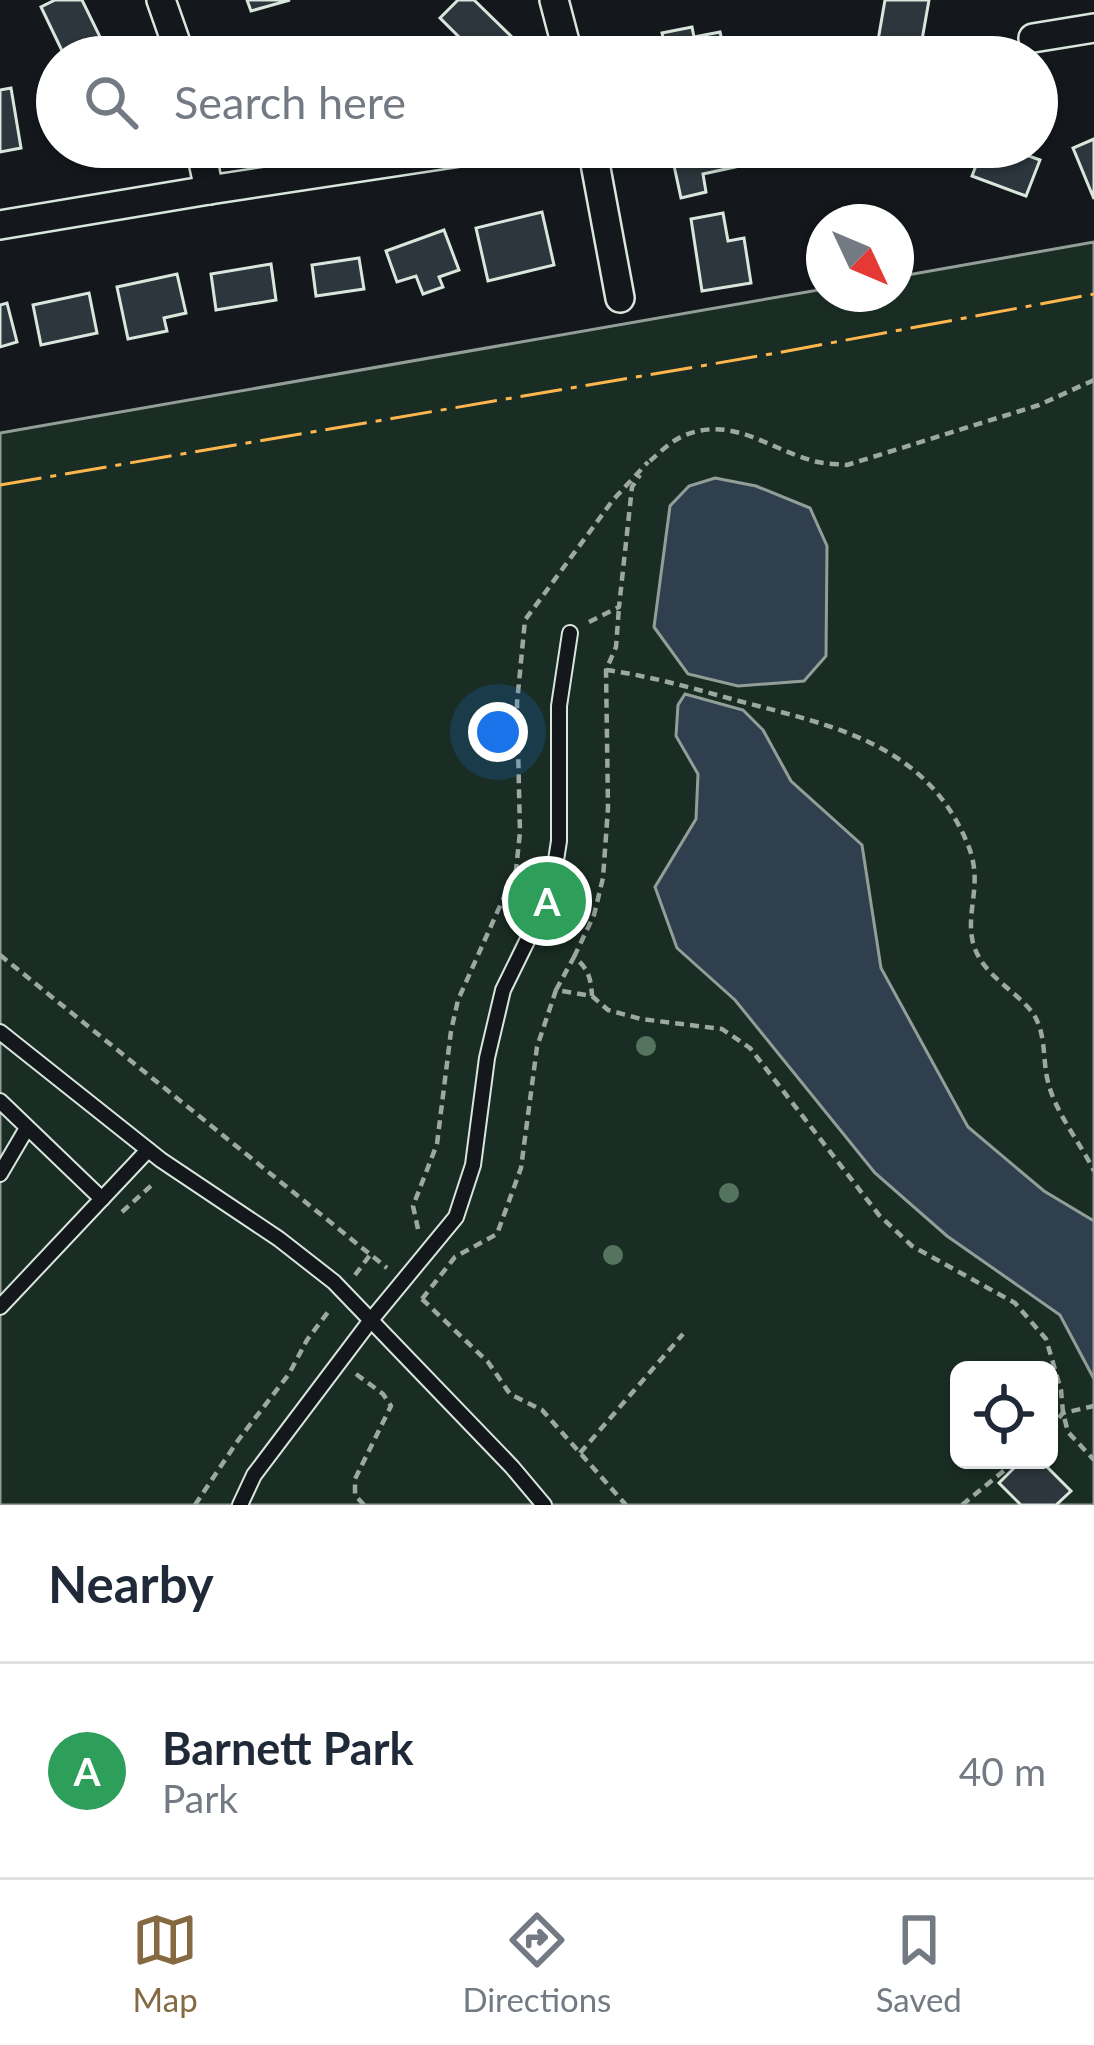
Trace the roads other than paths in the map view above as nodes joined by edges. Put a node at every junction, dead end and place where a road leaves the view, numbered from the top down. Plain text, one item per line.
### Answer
1 (161, 0) edge
2 (554, 0) edge
3 (1094, 28) edge
4 (174, 36) edge
5 (563, 36) edge
6 (1046, 36) edge
7 (204, 168) edge
8 (355, 168) edge
9 (596, 168) edge
10 (209, 190) junction
11 (0, 225) edge
12 (620, 298) dead end
13 (570, 632) road end
14 (0, 1032) edge
15 (0, 1101) edge
16 (27, 1128) junction
17 (148, 1150) junction
18 (0, 1174) edge
19 (102, 1199) junction
20 (0, 1307) edge
21 (371, 1320) junction
22 (240, 1505) edge
23 (544, 1505) edge

1 - 4 street
2 - 5 street
3 - 6 street
7 - 10 street
8 - 10 street
9 - 12 street
10 - 11 street
13 - 21 lane
14 - 17 lane
15 - 16 lane
16 - 18 lane
16 - 19 lane
17 - 19 lane
17 - 21 lane
19 - 20 lane
21 - 22 lane
21 - 23 lane

